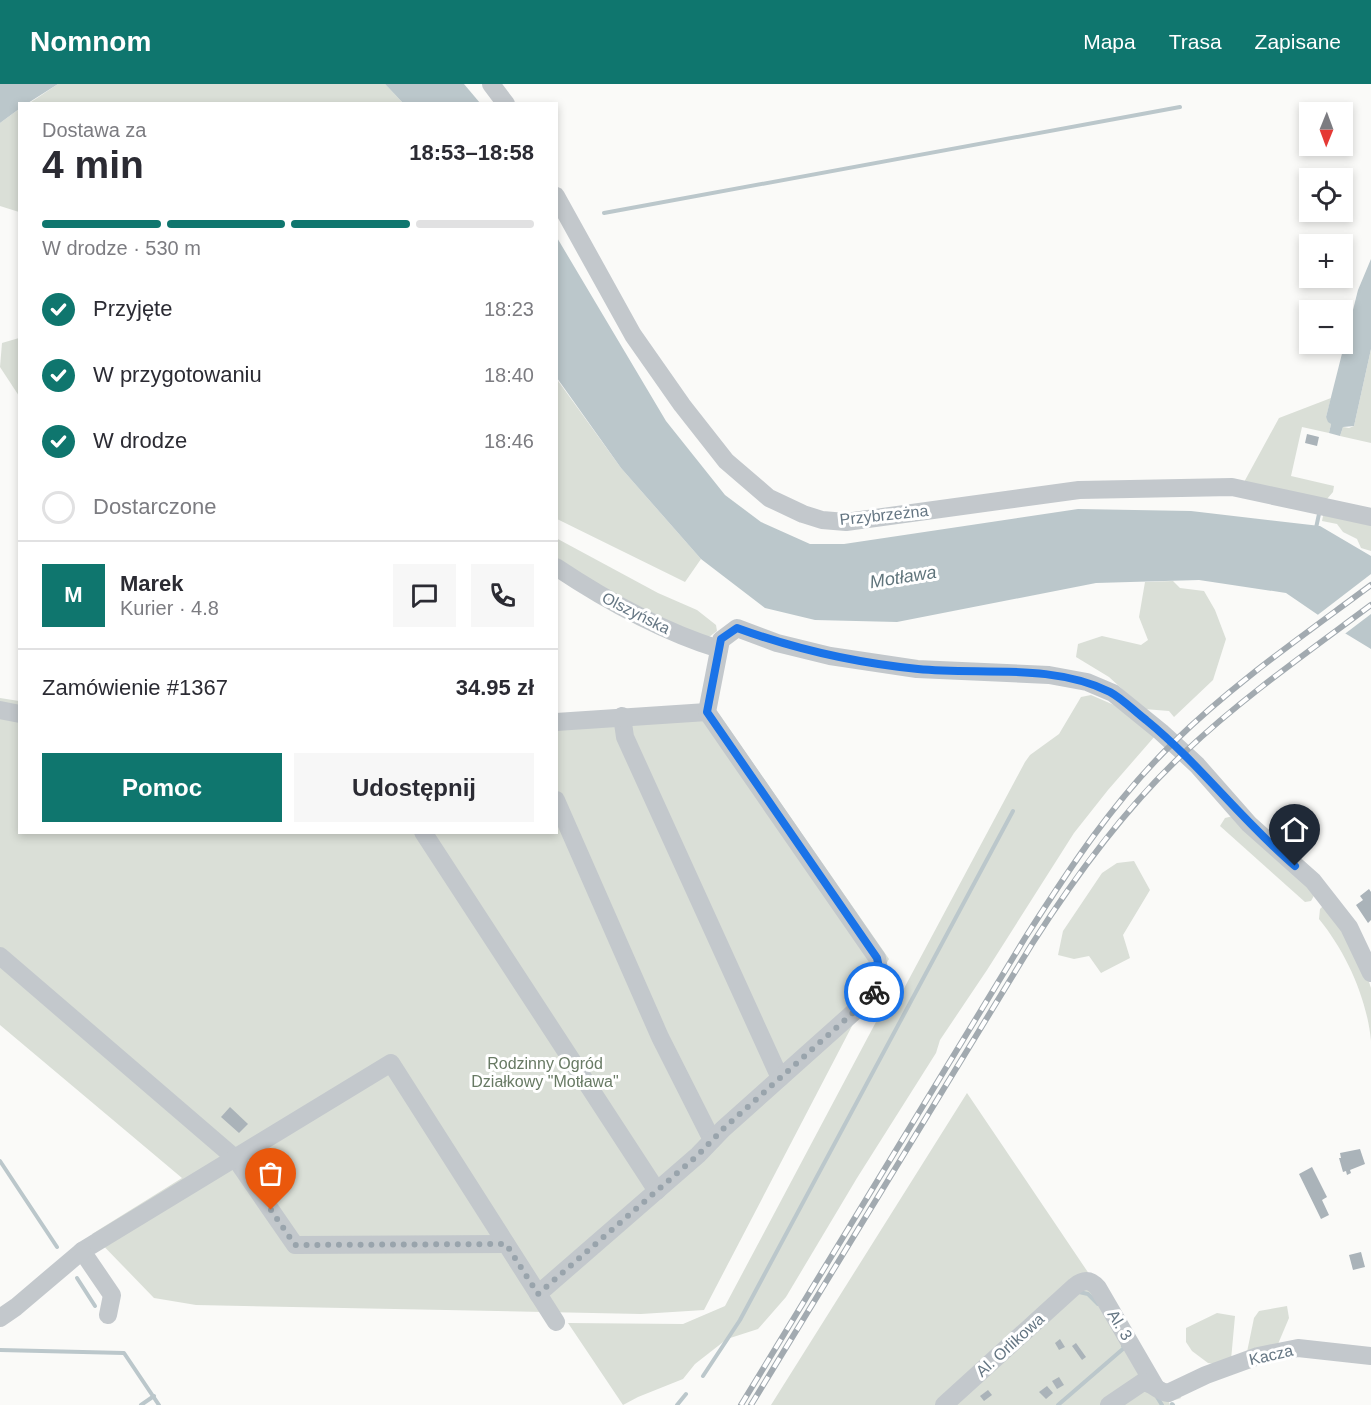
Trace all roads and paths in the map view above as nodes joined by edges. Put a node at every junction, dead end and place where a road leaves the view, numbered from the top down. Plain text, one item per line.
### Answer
1 (491, 84) edge
2 (504, 102) edge
3 (558, 200) edge
4 (1371, 517) edge
5 (558, 568) edge
6 (719, 649) junction
7 (0, 710) edge
8 (707, 710) junction
9 (18, 714) edge
10 (622, 716) junction
11 (558, 722) edge
12 (558, 805) edge
13 (424, 834) edge
14 (0, 956) edge
15 (1371, 973) edge
16 (780, 1078) junction
17 (712, 1140) junction
18 (234, 1158) junction
19 (657, 1191) junction
20 (506, 1244) junction
21 (82, 1251) junction
22 (1075, 1286) joint
23 (538, 1294) junction
24 (108, 1316) dead end
25 (0, 1318) edge
26 (556, 1322) dead end
27 (1371, 1356) edge
28 (1155, 1386) junction
29 (944, 1405) edge
30 (1109, 1405) edge

1 - 2 street
3 - 4 street, Przybrzeżna
5 - 6 street, Olszyńska
6 - 8 street
6 - 15 street
7 - 9 street
8 - 10 street
8 - 16 street
10 - 11 street
10 - 16 street
12 - 17 street
13 - 19 street
14 - 18 street
16 - 17 street
17 - 19 street
18 - 20 street
18 - 20 street
18 - 21 street
19 - 23 street
20 - 23 street
21 - 24 street
21 - 25 street
22 - 28 street, Al. 3
22 - 29 street, Al. Orlikowa
23 - 26 street
27 - 28 street, Kacza
28 - 30 street

